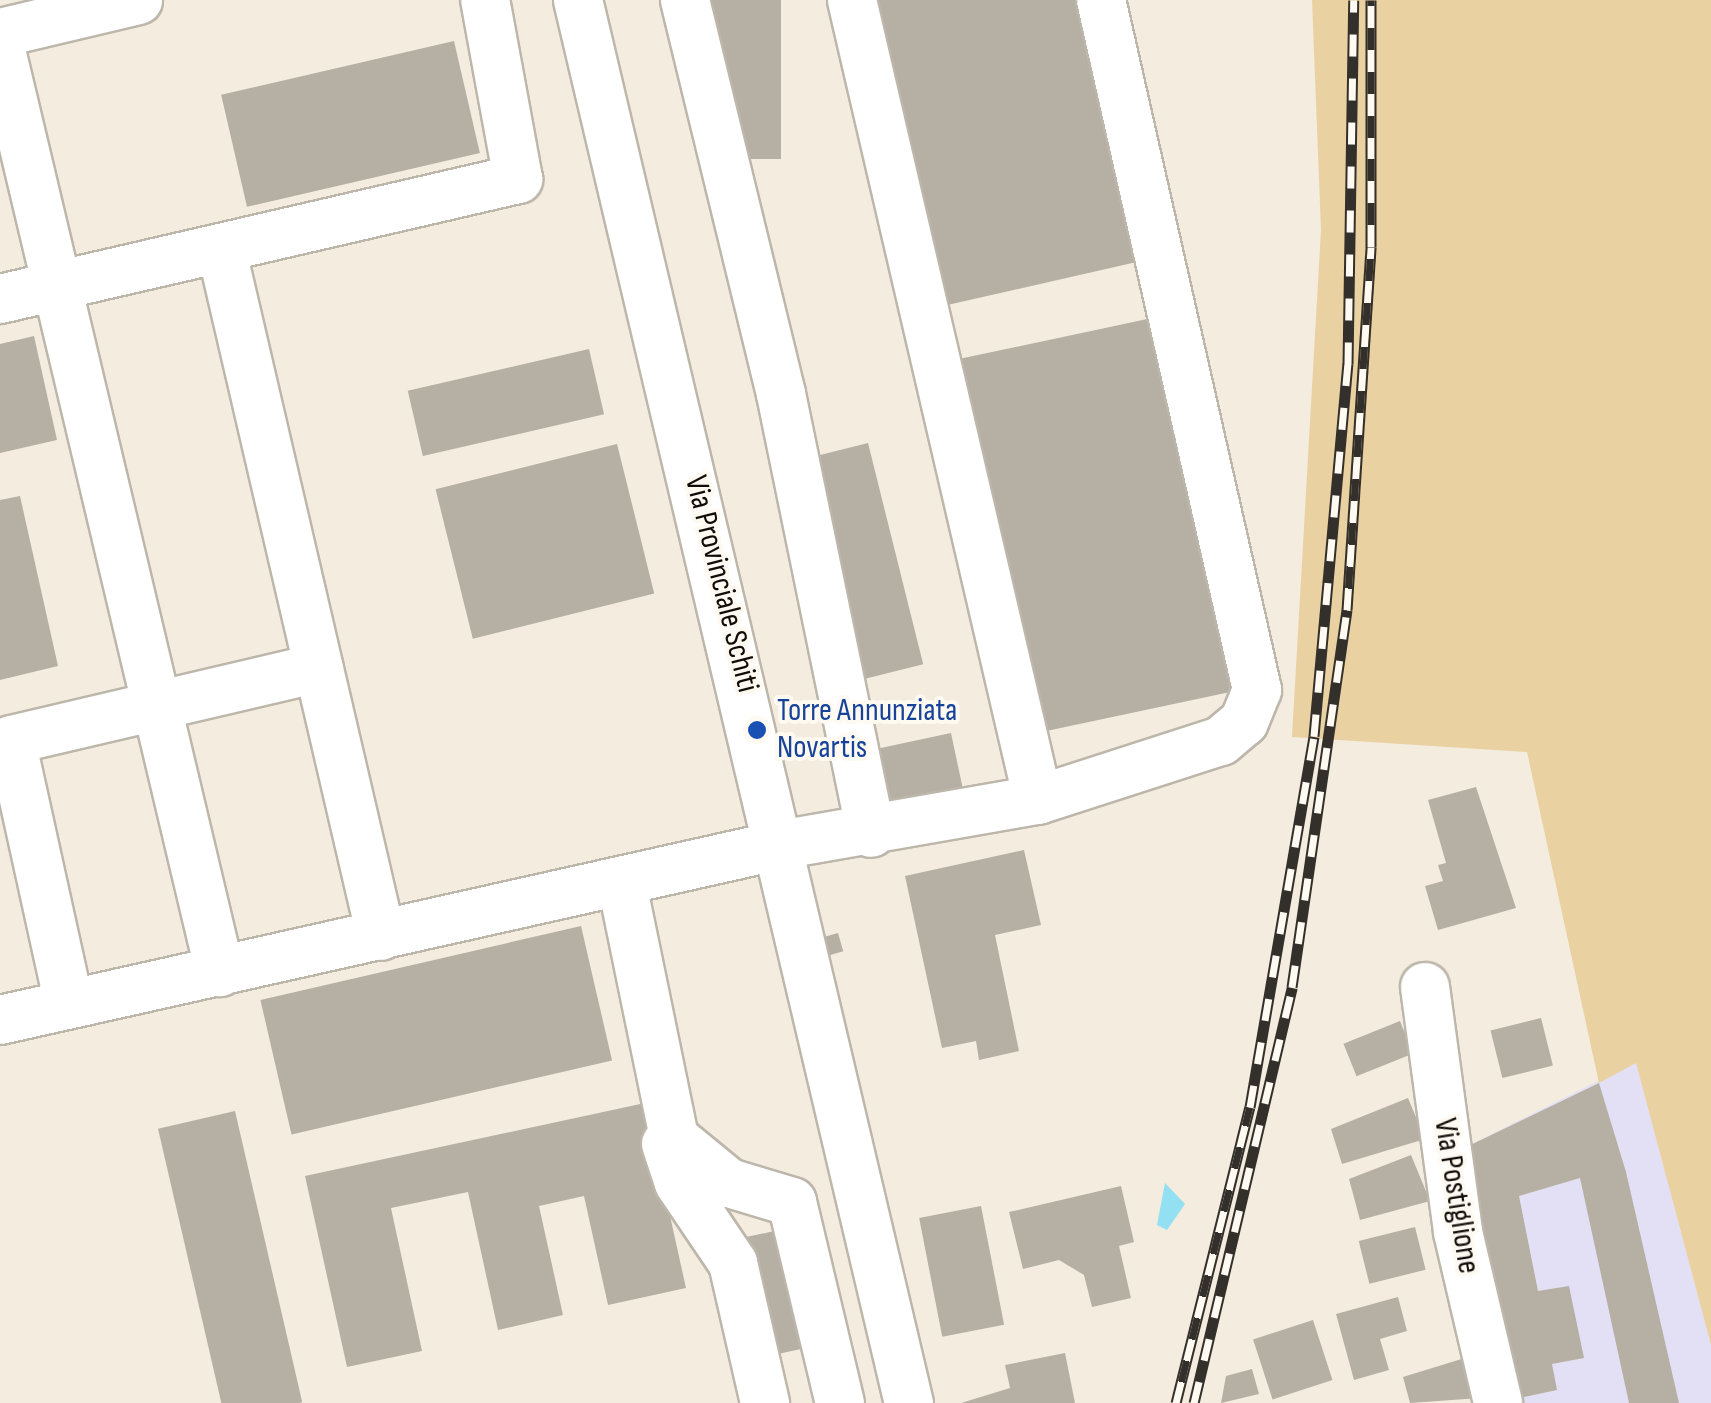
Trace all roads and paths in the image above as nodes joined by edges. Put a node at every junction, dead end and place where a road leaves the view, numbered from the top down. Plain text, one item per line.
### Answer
1 (138, 0) edge
2 (485, 0) edge
3 (578, 0) edge
4 (685, 0) edge
5 (852, 0) edge
6 (1100, 0) edge
7 (0, 33) edge
8 (0, 46) edge
9 (222, 252) junction
10 (61, 286) junction
11 (0, 299) edge
12 (319, 668) junction
13 (160, 705) junction
14 (1038, 800) junction
15 (871, 833) junction
16 (784, 844) junction
17 (613, 886) junction
18 (382, 936) junction
19 (220, 972) junction
20 (1425, 987) dead end
21 (70, 1004) junction
22 (0, 1020) edge
23 (765, 1403) edge
24 (840, 1403) edge
25 (910, 1403) edge
26 (1498, 1403) edge

1 - 7 street
2 - 9 street
3 - 16 street, Via Provinciale Schiti
4 - 15 street
5 - 14 street
6 - 14 street
8 - 10 street
9 - 10 street
9 - 12 street
10 - 11 street
10 - 13 street
12 - 13 street
12 - 18 street
13 - 19 street
13 - 21 street
14 - 15 street
15 - 16 street
16 - 17 street
16 - 25 street, Via Provinciale Schiti
17 - 18 street
17 - 23 street
17 - 24 street
18 - 19 street
19 - 21 street
20 - 26 street, Via Postiglione
21 - 22 street

